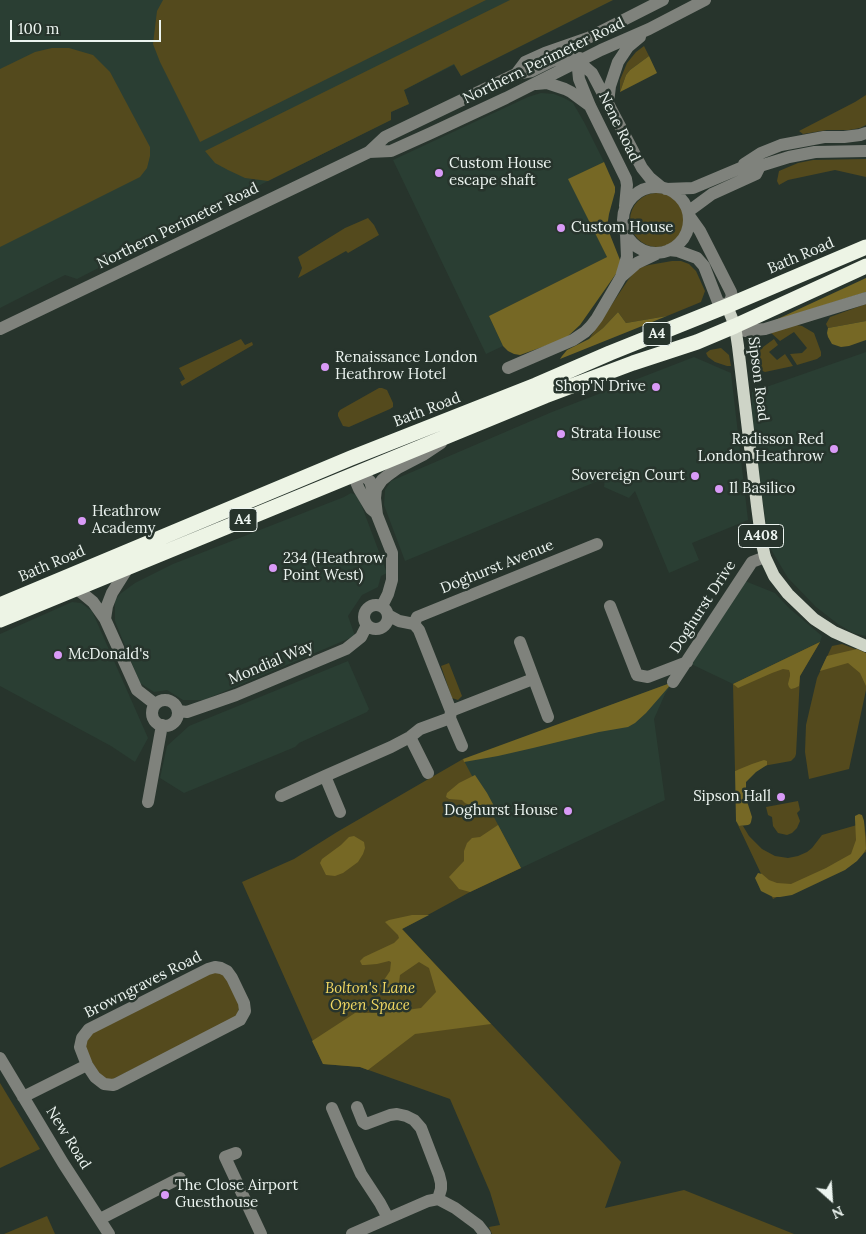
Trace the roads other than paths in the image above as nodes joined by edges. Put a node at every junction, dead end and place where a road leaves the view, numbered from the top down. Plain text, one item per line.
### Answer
1 (663, 0) edge
2 (705, 0) edge
3 (649, 29) junction
4 (588, 38) junction
5 (578, 62) junction
6 (516, 74) junction
7 (534, 84) junction
8 (608, 103) junction
9 (590, 106) junction
10 (866, 133) edge
11 (865, 150) edge
12 (369, 152) junction
13 (760, 166) junction
14 (737, 168) junction
15 (664, 188) junction
16 (625, 206) junction
17 (689, 214) junction
18 (626, 234) junction
19 (866, 247) edge
20 (662, 252) junction
21 (866, 266) edge
22 (621, 277) junction
23 (866, 298) edge
24 (727, 306) junction
25 (735, 326) junction
26 (0, 329) edge
27 (508, 368) dead end
28 (455, 434) junction
29 (351, 458) junction
30 (357, 473) junction
31 (375, 498) junction
32 (378, 514) junction
33 (597, 544) dead end
34 (765, 557) junction
35 (129, 566) junction
36 (76, 588) junction
37 (0, 605) edge
38 (610, 606) dead end
39 (385, 611) junction
40 (105, 619) junction
41 (0, 620) edge
42 (414, 624) junction
43 (367, 625) junction
44 (520, 642) dead end
45 (866, 646) edge
46 (687, 662) junction
47 (533, 679) junction
48 (673, 682) dead end
49 (155, 704) junction
50 (178, 711) junction
51 (451, 714) junction
52 (548, 717) dead end
53 (162, 725) junction
54 (410, 737) junction
55 (462, 746) dead end
56 (428, 773) dead end
57 (325, 776) junction
58 (281, 796) dead end
59 (148, 802) dead end
60 (340, 812) dead end
61 (0, 1058) edge
62 (87, 1065) junction
63 (23, 1097) junction
64 (357, 1107) dead end
65 (332, 1108) dead end
66 (236, 1153) dead end
67 (180, 1178) dead end
68 (438, 1199) junction
69 (388, 1218) junction
70 (100, 1219) junction
71 (109, 1234) edge
72 (261, 1234) edge
73 (352, 1234) edge
74 (485, 1234) edge

1 - 4 street, Northern Perimeter Road
2 - 3 street
3 - 5 street, Northern Perimeter Road
3 - 8 street, Nene Road
4 - 5 street
4 - 6 street, Northern Perimeter Road
5 - 6 street
5 - 7 street, Northern Perimeter Road
5 - 8 street, Nene Road
5 - 9 street, Nene Road
6 - 12 street, Northern Perimeter Road
7 - 9 street
7 - 12 street, Northern Perimeter Road
8 - 15 street, Nene Road
9 - 16 street, Nene Road
10 - 14 street
11 - 13 street
12 - 26 street, Northern Perimeter Road
13 - 14 street
13 - 17 street
14 - 15 street
15 - 16 street
15 - 17 street
16 - 18 street
17 - 20 street
17 - 24 street
18 - 20 street
18 - 22 street
19 - 24 highway, Bath Road / A4
20 - 22 street
20 - 24 street
21 - 25 highway, Bath Road / A4
22 - 27 street
23 - 25 street
24 - 25 main road, Sipson Road / A408
24 - 29 highway, Bath Road / A4
25 - 28 highway, Bath Road / A4
25 - 34 main road, Sipson Road / A408
28 - 30 highway, Bath Road / A4
28 - 31 street, Bath Road
29 - 30 street
29 - 37 highway, Bath Road / A4
30 - 31 street
30 - 32 street
30 - 35 highway, Bath Road / A4
31 - 32 street
32 - 39 street
33 - 42 street, Doghurst Avenue
34 - 45 main road, Sipson Road / A408
34 - 46 street, Doghurst Drive
35 - 36 highway, Bath Road / A4
35 - 40 street
36 - 40 street
36 - 41 highway, Bath Road / A4
38 - 46 street
39 - 42 street
39 - 43 street
39 - 43 street
40 - 49 street
42 - 51 street
43 - 50 street, Mondial Way
44 - 47 street
46 - 48 street, Doghurst Drive
47 - 51 street
47 - 52 street
49 - 50 street
49 - 53 street
50 - 53 street
51 - 54 street
51 - 55 street
53 - 59 street
54 - 56 street
54 - 57 street
57 - 58 street
57 - 60 street
61 - 63 street, New Road
62 - 62 street, Browngraves Road
62 - 63 street
63 - 70 street, New Road
64 - 68 street
65 - 69 street
66 - 72 street
67 - 70 street
68 - 69 street
68 - 74 street
69 - 73 street
70 - 71 street, New Road

